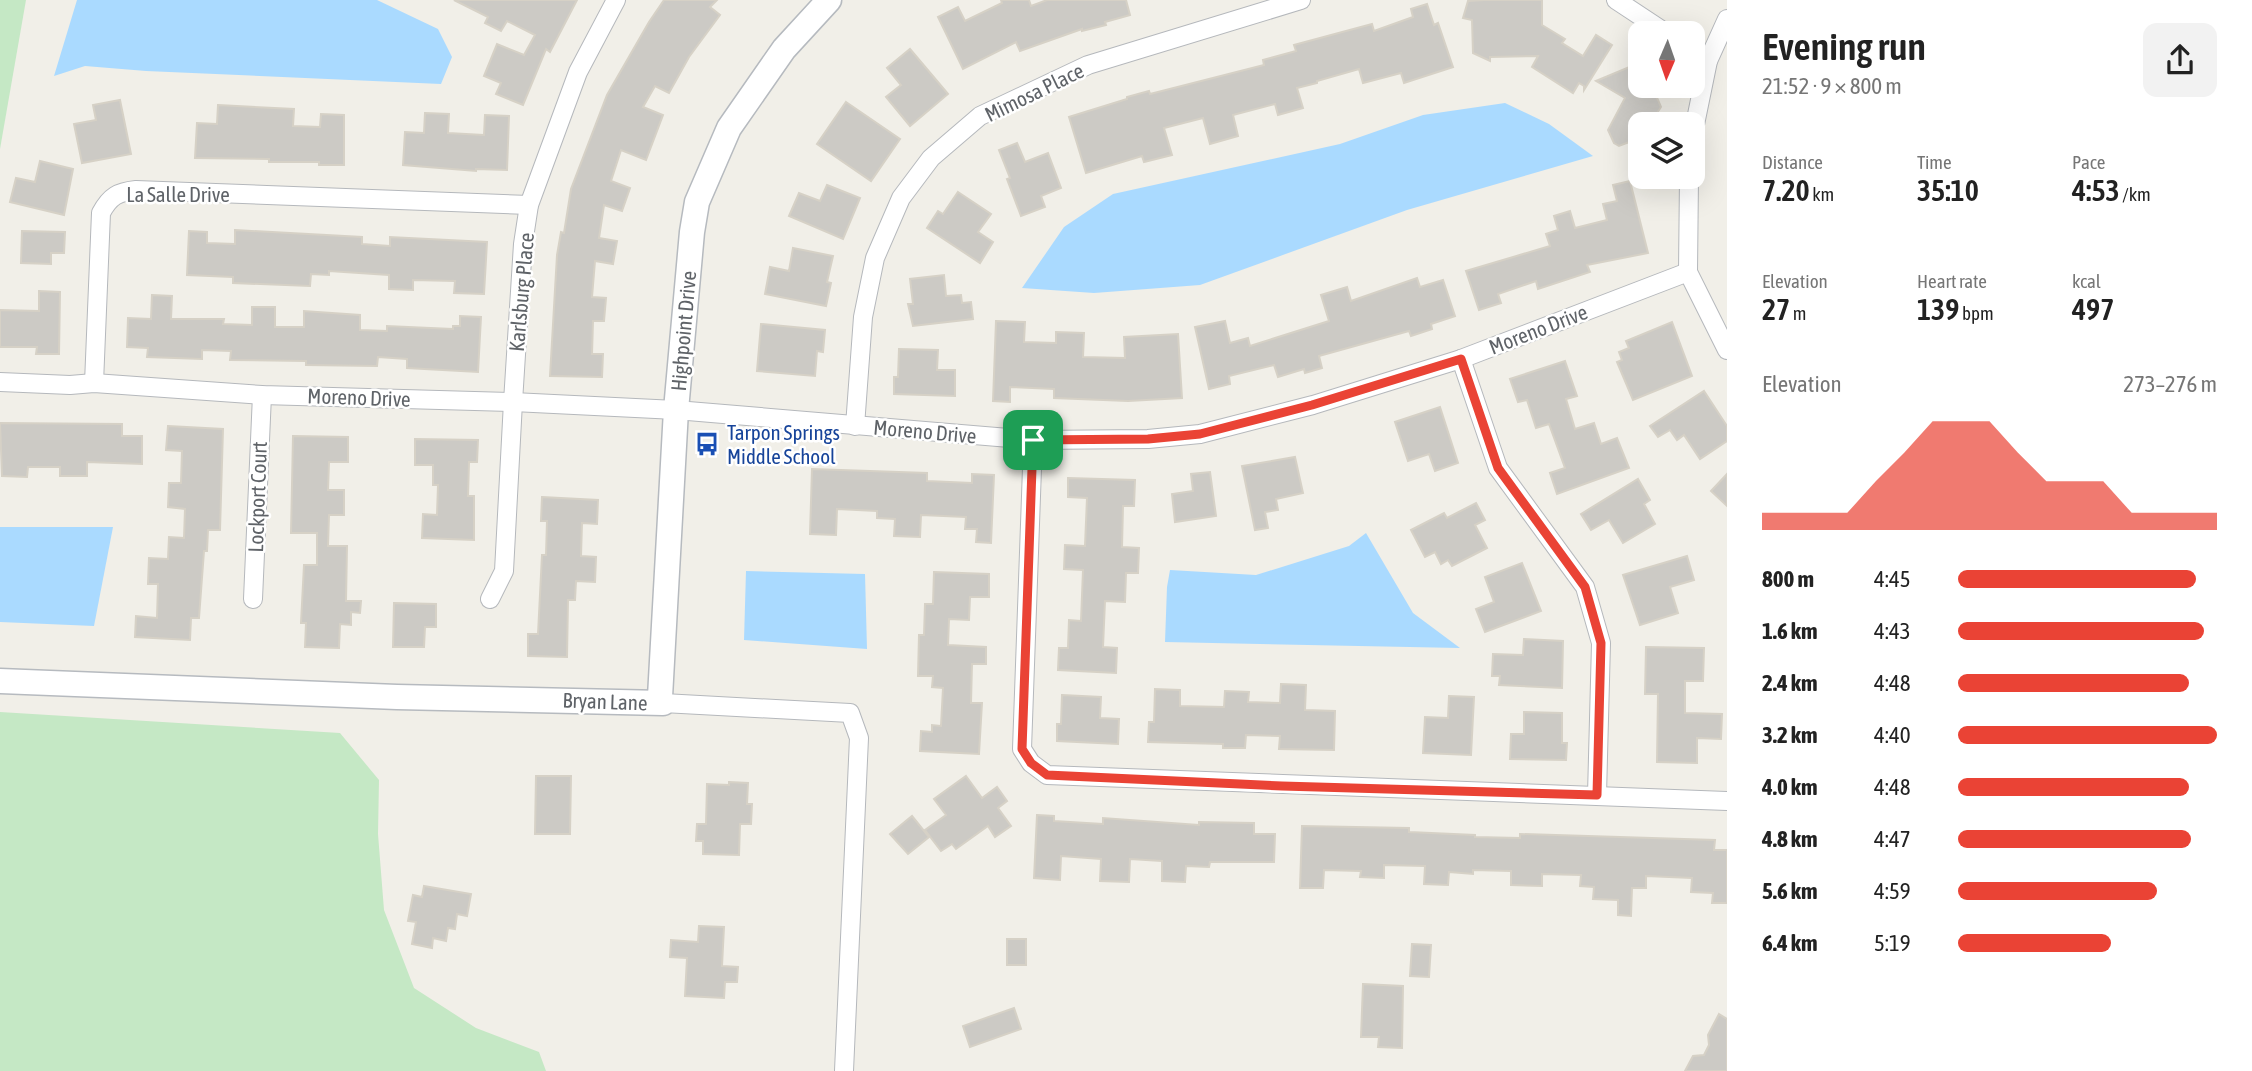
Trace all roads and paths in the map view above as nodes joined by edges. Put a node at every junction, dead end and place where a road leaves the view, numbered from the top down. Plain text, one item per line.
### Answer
1 (616, 0) edge
2 (829, 0) edge
3 (1301, 0) edge
4 (1616, 0) edge
5 (1727, 19) edge
6 (1648, 21) edge
7 (1705, 59) edge
8 (1708, 61) junction
9 (1698, 112) edge
10 (1689, 189) edge
11 (529, 205) junction
12 (1688, 272) junction
13 (1727, 350) edge
14 (1461, 359) junction
15 (0, 382) edge
16 (94, 383) junction
17 (262, 395) junction
18 (513, 402) junction
19 (676, 410) junction
20 (855, 426) junction
21 (1033, 440) junction
22 (254, 599) dead end
23 (490, 599) dead end
24 (0, 681) edge
25 (663, 703) junction
26 (1597, 795) junction
27 (1727, 801) edge
28 (844, 1071) edge

1 - 11 street, Karlsburg Place
2 - 19 street, Highpoint Drive
3 - 20 street, Mimosa Place
4 - 6 street
5 - 8 street
7 - 8 street
8 - 9 street
10 - 12 street
11 - 16 street, La Salle Drive
11 - 18 street, Karlsburg Place
12 - 13 street
12 - 14 street, Moreno Drive
14 - 21 street, Moreno Drive
14 - 26 street
15 - 16 street
16 - 17 street, Moreno Drive
17 - 18 street, Moreno Drive
17 - 22 street, Lockport Court
18 - 19 street, Moreno Drive
18 - 23 street, Karlsburg Place
19 - 20 street, Moreno Drive
19 - 25 street, Highpoint Drive
20 - 21 street, Moreno Drive
21 - 26 street
24 - 25 street, Bryan Lane
25 - 28 street, Bryan Lane
26 - 27 street

